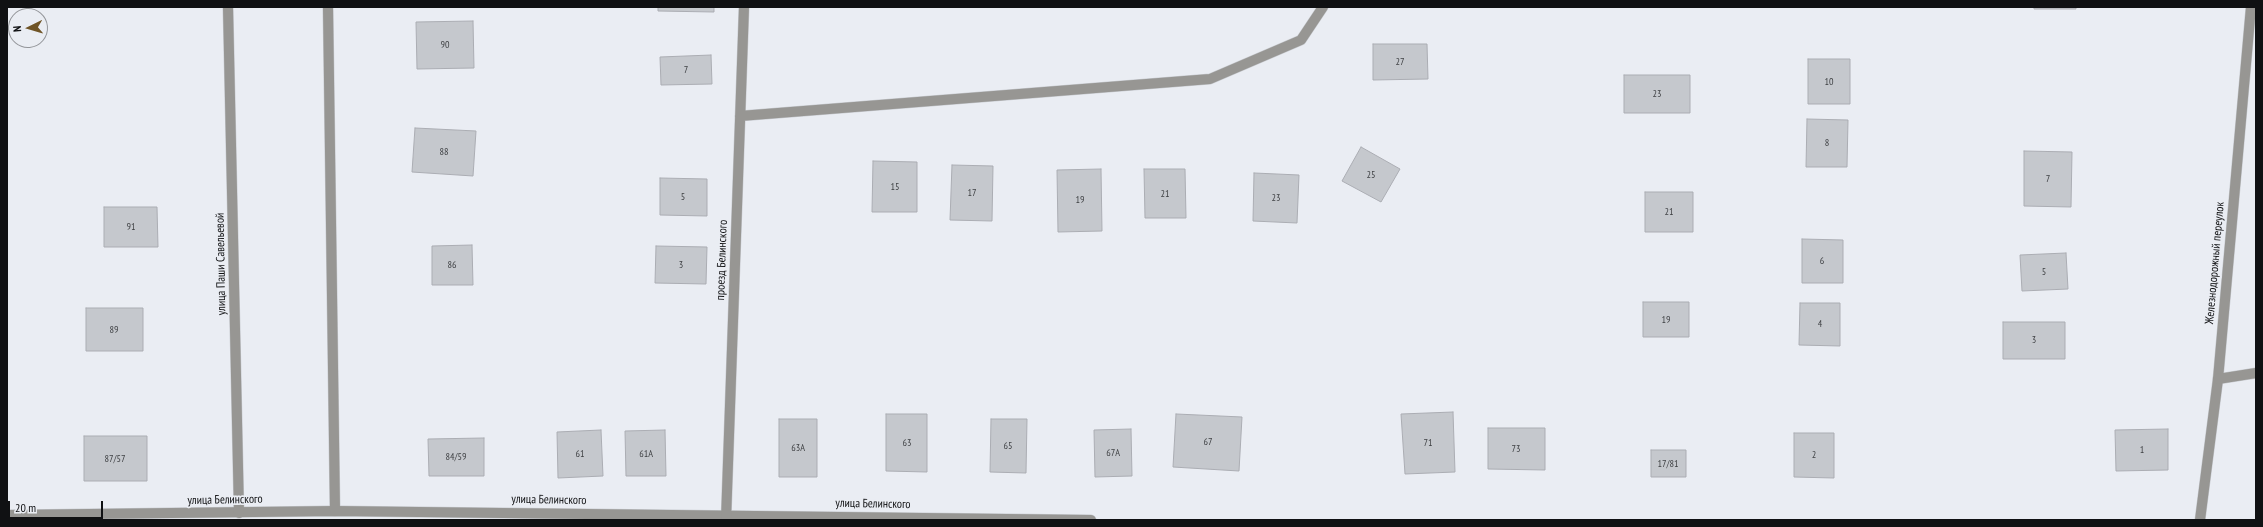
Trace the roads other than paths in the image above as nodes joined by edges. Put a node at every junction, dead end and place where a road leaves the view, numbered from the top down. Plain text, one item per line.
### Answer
1 (228, 7) edge
2 (328, 7) edge
3 (744, 7) edge
4 (1323, 7) edge
5 (2251, 7) edge
6 (740, 116) junction
7 (2256, 373) edge
8 (2218, 379) junction
9 (335, 511) junction
10 (7, 515) edge
11 (239, 516) edge
12 (726, 517) edge
13 (1091, 520) edge
14 (2200, 520) edge

1 - 11 street, улица Паши Савельевой
2 - 9 street
3 - 6 street, проезд Белинского
4 - 6 street
5 - 8 street, Железнодорожный переулок
6 - 12 street, проезд Белинского
7 - 8 street
8 - 14 street, Железнодорожный переулок
9 - 11 street, улица Белинского
9 - 12 street, улица Белинского
10 - 11 street, улица Белинского
12 - 13 street, улица Белинского

